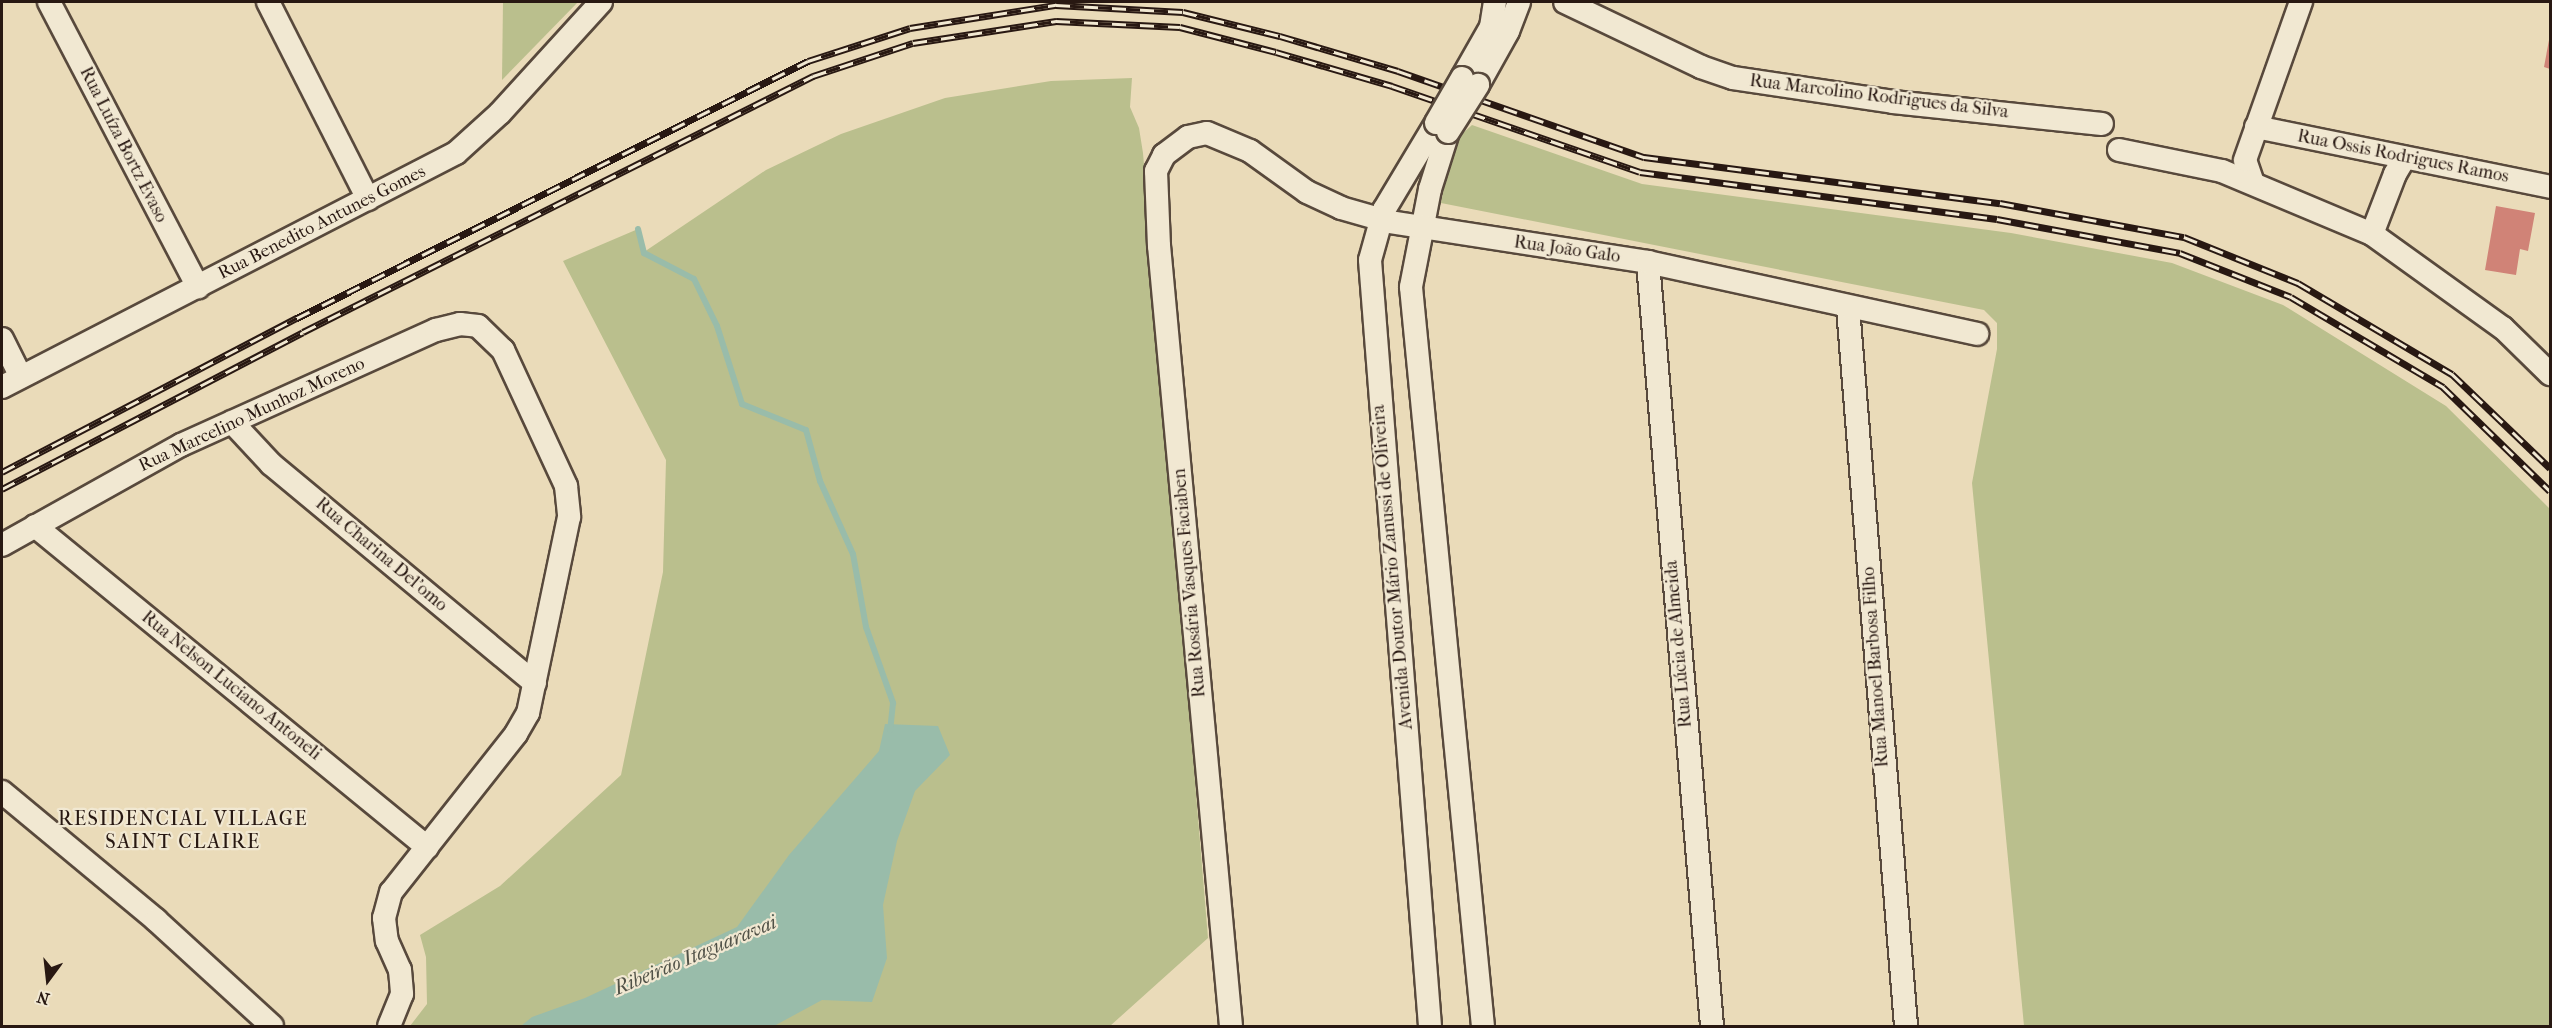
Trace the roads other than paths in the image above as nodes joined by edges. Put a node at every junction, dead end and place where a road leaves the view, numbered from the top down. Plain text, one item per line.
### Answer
1 (49, 2) edge
2 (268, 2) edge
3 (601, 2) edge
4 (1495, 2) edge
5 (1519, 2) edge
6 (1565, 2) edge
7 (2301, 2) edge
8 (1470, 82) junction
9 (2102, 124) dead end
10 (2256, 127) junction
11 (1442, 128) junction
12 (1174, 146) joint
13 (2119, 150) dead end
14 (2404, 159) junction
15 (2253, 183) junction
16 (2550, 187) edge
17 (368, 199) junction
18 (1380, 219) junction
19 (1422, 228) junction
20 (2372, 234) junction
21 (1648, 262) junction
22 (198, 288) junction
23 (1848, 308) junction
24 (1977, 334) dead end
25 (2, 339) edge
26 (2550, 374) edge
27 (11, 382) edge
28 (232, 422) junction
29 (35, 526) junction
30 (2, 545) edge
31 (535, 683) junction
32 (2, 792) edge
33 (427, 847) junction
34 (272, 1026) edge
35 (389, 1026) edge
36 (1232, 1026) edge
37 (1430, 1026) edge
38 (1483, 1026) edge
39 (1712, 1026) edge
40 (1906, 1026) edge

1 - 22 street, Rua Luíza Bortz Evaso
2 - 17 street
3 - 17 street, Rua Benedito Antunes Gomes
4 - 8 street
5 - 8 street
6 - 9 street, Rua Marcolino Rodrigues da Silva
7 - 10 street
8 - 11 street, Avenida Doutor Mário Zanussi de Oliveira, bridge
10 - 14 street, Rua Ossis Rodrigues Ramos
10 - 15 street
11 - 18 street, Avenida Doutor Mário Zanussi de Oliveira
11 - 19 street
12 - 18 street, Rua João Galo
12 - 36 street, Rua Rosária Vasques Faciaben
13 - 15 street
14 - 16 street, Rua Ossis Rodrigues Ramos
14 - 20 street
15 - 20 street
17 - 22 street, Rua Benedito Antunes Gomes
18 - 19 street, Rua João Galo
18 - 37 street, Avenida Doutor Mário Zanussi de Oliveira
19 - 21 street, Rua João Galo
19 - 38 street
20 - 26 street
21 - 23 street, Rua João Galo
21 - 39 street, Rua Lúcia de Almeida
22 - 27 street, Rua Benedito Antunes Gomes
23 - 24 street, Rua João Galo
23 - 40 street, Rua Manoel Barbosa Filho
25 - 27 street
28 - 29 street, Rua Marcelino Munhoz Moreno
28 - 31 street, Rua Charina Del'omo
28 - 31 street, Rua Marcelino Munhoz Moreno
29 - 30 street, Rua Marcelino Munhoz Moreno
29 - 33 street, Rua Nelson Luciano Antoneli
31 - 33 street
32 - 34 street
33 - 35 street

